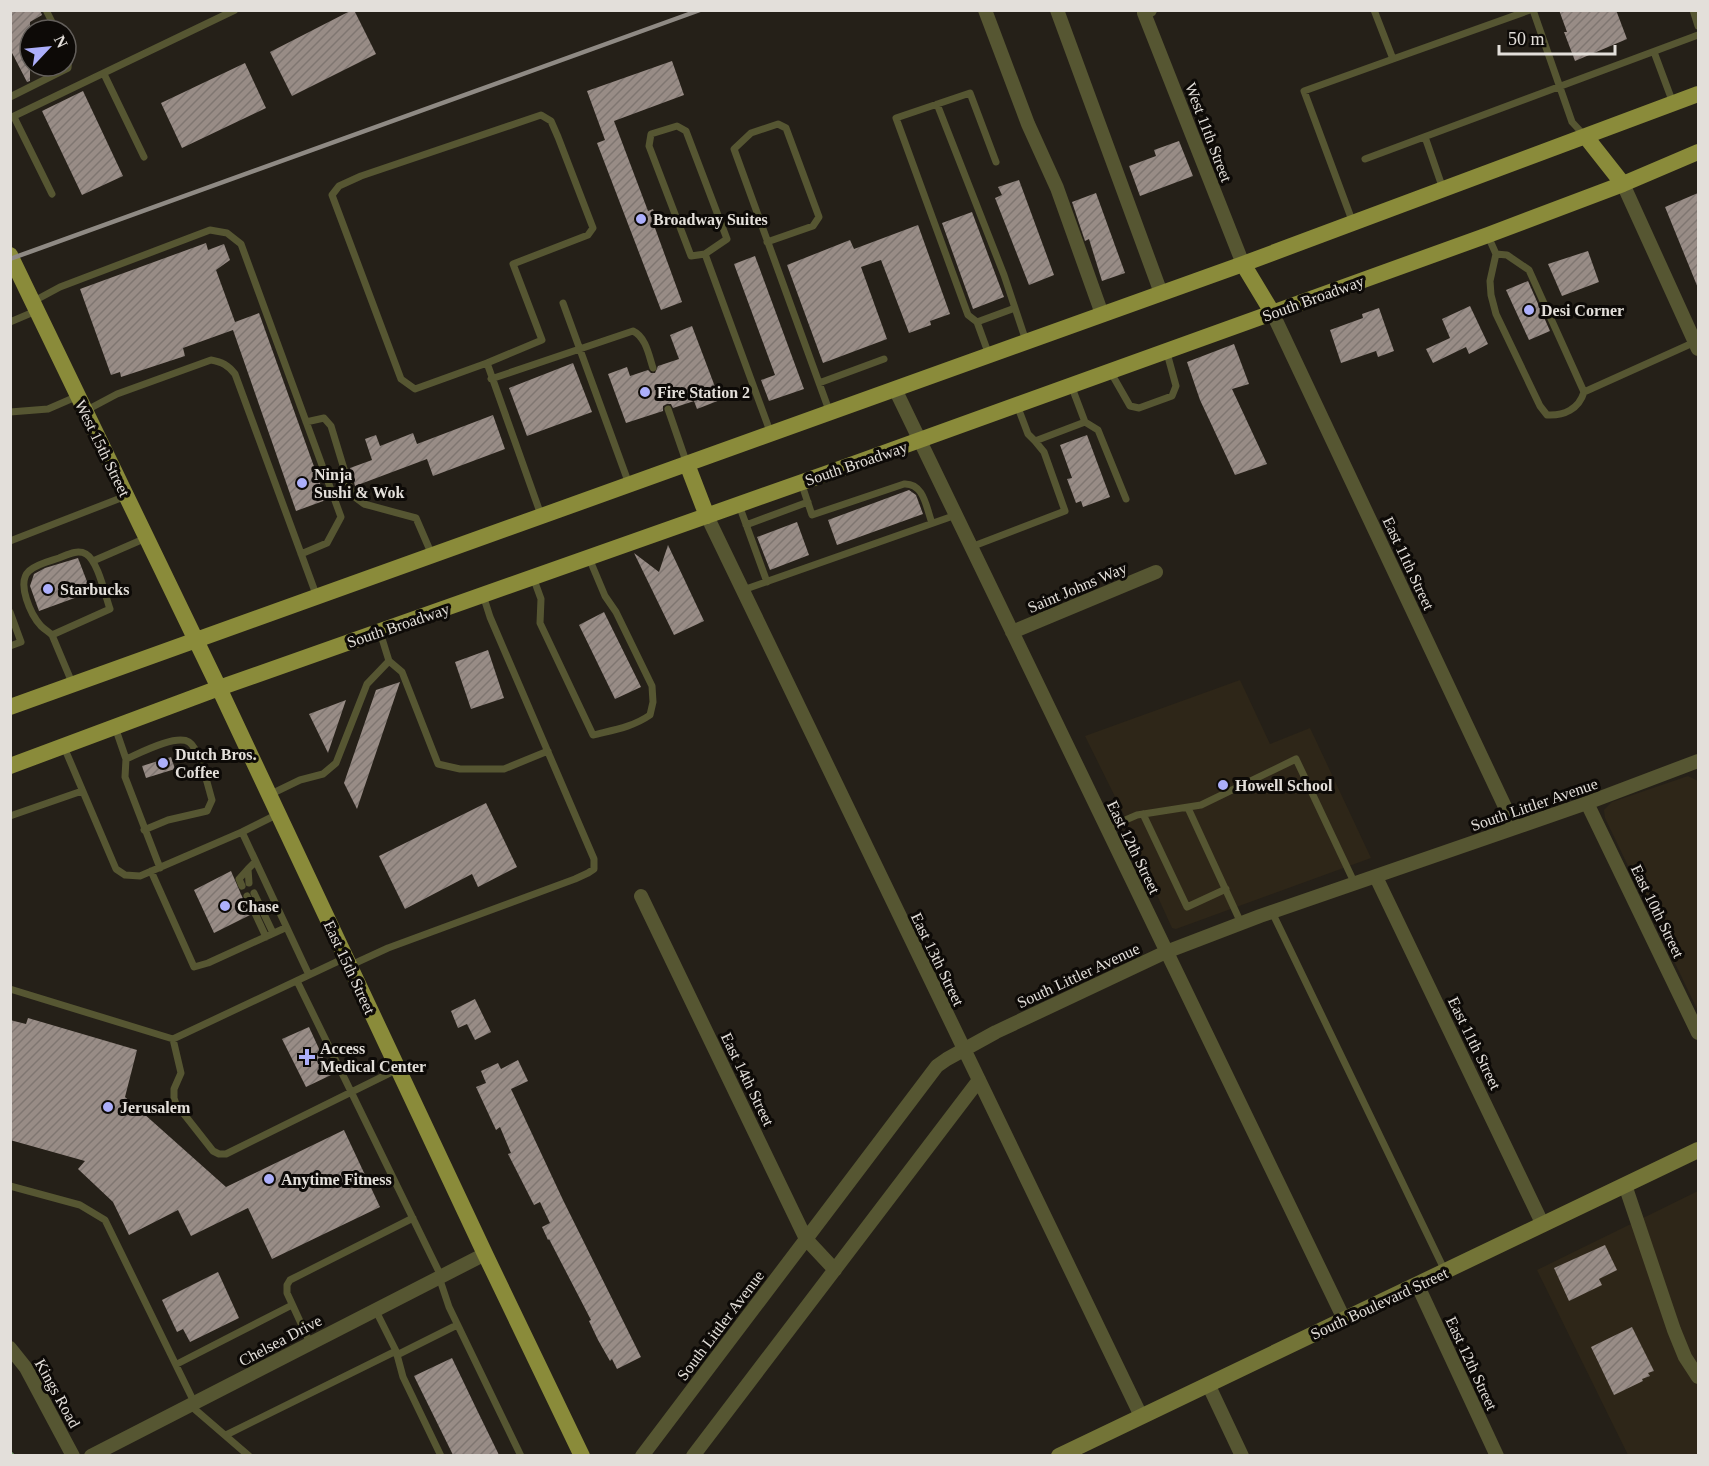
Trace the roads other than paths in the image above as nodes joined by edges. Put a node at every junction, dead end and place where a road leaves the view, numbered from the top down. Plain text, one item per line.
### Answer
1 (235, 10) edge
2 (985, 10) edge
3 (1057, 10) edge
4 (1374, 10) edge
5 (1532, 10) edge
6 (1693, 10) edge
7 (1147, 12) edge
8 (1698, 26) edge
9 (1698, 35) edge
10 (1654, 52) junction
11 (1393, 59) junction
12 (104, 74) junction
13 (48, 78) edge
14 (1559, 87) junction
15 (1698, 94) edge
16 (10, 97) edge
17 (938, 104) junction
18 (1673, 104) junction
19 (12, 118) edge
20 (1425, 137) junction
21 (1586, 137) junction
22 (1698, 152) edge
23 (144, 157) dead end
24 (1365, 159) dead end
25 (996, 162) dead end
26 (1623, 184) junction
27 (1444, 190) junction
28 (52, 194) dead end
29 (1353, 224) junction
30 (1488, 235) junction
31 (767, 242) junction
32 (705, 254) junction
33 (1496, 254) junction
34 (10, 255) edge
35 (1243, 264) junction
36 (1161, 293) junction
37 (563, 303) dead end
38 (35, 306) junction
39 (1015, 308) junction
40 (1272, 312) junction
41 (1102, 314) junction
42 (10, 322) edge
43 (977, 322) junction
44 (1026, 341) junction
45 (1697, 345) edge
46 (580, 350) junction
47 (1166, 351) junction
48 (989, 355) junction
49 (884, 359) dead end
50 (487, 363) junction
51 (653, 368) dead end
52 (1110, 371) junction
53 (491, 379) junction
54 (819, 383) junction
55 (1071, 385) junction
56 (895, 389) junction
57 (1584, 392) junction
58 (81, 403) junction
59 (1017, 405) junction
60 (668, 409) dead end
61 (10, 412) edge
62 (830, 413) junction
63 (306, 422) junction
64 (1085, 422) junction
65 (771, 434) junction
66 (920, 440) junction
67 (1035, 441) junction
68 (687, 464) junction
69 (801, 482) junction
70 (630, 484) junction
71 (126, 496) junction
72 (1126, 498) dead end
73 (808, 502) junction
74 (739, 505) junction
75 (956, 515) junction
76 (707, 516) junction
77 (541, 517) junction
78 (932, 523) junction
79 (746, 525) junction
80 (146, 538) junction
81 (10, 540) edge
82 (971, 548) junction
83 (301, 554) junction
84 (432, 556) junction
85 (589, 558) junction
86 (93, 561) junction
87 (1156, 572) dead end
88 (533, 578) junction
89 (767, 582) junction
90 (743, 590) junction
91 (483, 595) junction
92 (317, 597) junction
93 (10, 612) edge
94 (380, 632) junction
95 (1012, 632) junction
96 (52, 635) junction
97 (196, 640) junction
98 (10, 646) edge
99 (389, 661) junction
100 (73, 685) junction
101 (219, 688) junction
102 (10, 707) edge
103 (115, 728) junction
104 (63, 747) junction
105 (548, 751) junction
106 (126, 759) junction
107 (1698, 762) edge
108 (10, 766) edge
109 (82, 791) junction
110 (269, 795) junction
111 (1587, 803) junction
112 (1188, 808) junction
113 (278, 814) junction
114 (1143, 814) junction
115 (10, 816) edge
116 (1107, 828) junction
117 (1515, 828) junction
118 (144, 830) junction
119 (242, 832) junction
120 (255, 862) junction
121 (160, 868) junction
122 (151, 872) junction
123 (1376, 877) junction
124 (1356, 884) junction
125 (246, 885) dead end
126 (1226, 889) junction
127 (250, 895) dead end
128 (641, 896) dead end
129 (1272, 912) junction
130 (1241, 923) junction
131 (285, 928) junction
132 (269, 935) junction
133 (1166, 952) junction
134 (348, 962) junction
135 (309, 975) junction
136 (297, 981) junction
137 (10, 989) edge
138 (1698, 1033) edge
139 (173, 1039) junction
140 (963, 1050) junction
141 (398, 1070) junction
142 (979, 1080) junction
143 (351, 1092) junction
144 (1698, 1150) edge
145 (1625, 1185) junction
146 (10, 1186) edge
147 (413, 1218) junction
148 (1543, 1224) junction
149 (806, 1239) junction
150 (485, 1254) junction
151 (835, 1270) junction
152 (1445, 1271) junction
153 (440, 1276) junction
154 (1417, 1284) junction
155 (292, 1305) junction
156 (375, 1309) junction
157 (1344, 1319) junction
158 (457, 1325) junction
159 (310, 1343) junction
160 (10, 1348) edge
161 (397, 1353) junction
162 (177, 1365) junction
163 (1698, 1377) edge
164 (1208, 1384) junction
165 (193, 1405) junction
166 (1141, 1416) junction
167 (226, 1435) junction
168 (73, 1455) edge
169 (91, 1455) edge
170 (249, 1455) edge
171 (441, 1455) edge
172 (521, 1455) edge
173 (582, 1455) edge
174 (642, 1455) edge
175 (693, 1455) edge
176 (1059, 1455) edge
177 (1242, 1455) edge
178 (1497, 1455) edge

1 - 12 lane
2 - 41 street
3 - 36 street
4 - 11 lane
5 - 11 lane
5 - 14 lane
6 - 8 lane
7 - 35 street, West 11th Street
9 - 10 lane
10 - 14 lane
10 - 18 lane
11 - 29 lane
12 - 19 lane
12 - 23 lane
13 - 16 lane
14 - 20 lane
14 - 21 lane
15 - 18 main road
17 - 25 lane
17 - 39 lane
17 - 43 lane
18 - 21 main road
19 - 28 lane
20 - 24 lane
20 - 27 lane
21 - 26 main road
21 - 27 main road
22 - 26 main road, South Broadway
26 - 30 main road, South Broadway
26 - 45 street
27 - 29 main road
29 - 35 main road
30 - 33 lane
30 - 40 main road, South Broadway
31 - 31 lane
31 - 54 lane
32 - 32 lane
32 - 65 lane
33 - 57 lane
33 - 57 lane
34 - 38 main road, West 15th Street
35 - 36 main road
35 - 40 main road
36 - 41 main road
37 - 46 lane
38 - 42 lane
38 - 58 main road, West 15th Street
38 - 63 lane
39 - 43 lane
39 - 44 lane
40 - 47 main road, South Broadway
40 - 117 street, East 11th Street
41 - 44 main road
43 - 48 lane
44 - 48 main road
45 - 57 lane
46 - 51 lane
46 - 53 lane
46 - 70 lane
47 - 52 main road, South Broadway
47 - 52 lane
48 - 56 main road
49 - 54 lane
50 - 50 lane
50 - 53 lane
52 - 55 main road, South Broadway
53 - 77 lane
54 - 62 lane
55 - 59 main road, South Broadway
55 - 64 lane
56 - 62 main road
56 - 66 street, East 12th Street
58 - 61 lane
58 - 71 main road, West 15th Street
58 - 83 lane
59 - 66 main road, South Broadway
59 - 67 lane
60 - 68 lane
62 - 65 main road
63 - 83 lane
63 - 84 lane
64 - 67 lane
64 - 72 lane
65 - 68 main road
66 - 69 main road, South Broadway
66 - 75 street, East 12th Street
67 - 82 lane
68 - 70 main road
68 - 76 main road
69 - 73 lane
69 - 74 main road, South Broadway
70 - 77 main road
71 - 80 main road, West 15th Street
71 - 81 lane
73 - 78 lane
73 - 79 lane
74 - 76 main road, South Broadway
74 - 79 lane
75 - 78 lane
75 - 82 street, East 12th Street
76 - 85 main road, South Broadway
76 - 90 street, East 13th Street
77 - 84 main road
78 - 89 lane
79 - 89 lane
80 - 86 lane
80 - 97 main road, West 15th Street
82 - 95 street, East 12th Street
83 - 92 lane
84 - 92 main road
85 - 88 main road, South Broadway
85 - 88 lane
86 - 96 lane
86 - 96 lane
87 - 95 street, Saint Johns Way
88 - 91 main road, South Broadway
89 - 90 lane
90 - 140 street, East 13th Street
91 - 94 main road, South Broadway
91 - 105 lane
92 - 97 main road
93 - 98 lane
94 - 99 lane
94 - 101 main road, South Broadway
95 - 116 street, East 12th Street
96 - 100 lane
97 - 100 main road
97 - 101 main road, East 15th Street
99 - 105 lane
99 - 110 lane
100 - 102 main road
101 - 103 main road, South Broadway
101 - 110 main road, East 15th Street
103 - 104 main road, South Broadway
103 - 106 lane
104 - 108 main road, South Broadway
104 - 109 lane
105 - 134 lane
106 - 118 lane
106 - 118 lane
107 - 111 street, South Littler Avenue
109 - 115 lane
109 - 122 lane
110 - 113 main road, East 15th Street
111 - 117 street, South Littler Avenue
111 - 138 street, East 10th Street
112 - 114 lane
112 - 124 lane
112 - 126 lane
113 - 119 lane
113 - 134 main road, East 15th Street
114 - 116 lane
114 - 126 lane
116 - 133 street, East 12th Street
117 - 123 street, South Littler Avenue
118 - 121 lane
119 - 120 lane
119 - 121 lane
120 - 125 lane
120 - 131 lane
121 - 122 lane
122 - 132 lane
123 - 124 street, South Littler Avenue
123 - 148 street, East 11th Street
124 - 129 street, South Littler Avenue
126 - 130 lane
127 - 132 lane
128 - 149 street, East 14th Street
129 - 130 street, South Littler Avenue
129 - 152 lane
130 - 133 street, South Littler Avenue
131 - 132 lane
131 - 135 lane
133 - 140 street, South Littler Avenue
133 - 157 street, East 12th Street
134 - 135 lane
134 - 141 main road, East 15th Street
135 - 136 lane
136 - 139 lane
136 - 143 lane
137 - 139 lane
139 - 143 lane
140 - 142 street, East 13th Street
140 - 149 street, South Littler Avenue
141 - 143 lane
141 - 150 main road, East 15th Street
142 - 151 street
142 - 166 street, East 13th Street
143 - 147 lane
144 - 145 main road, South Boulevard Street
145 - 148 main road, South Boulevard Street
145 - 163 street
146 - 162 lane
147 - 153 lane
147 - 155 lane
148 - 152 main road, South Boulevard Street
149 - 151 street, East 14th Street
149 - 174 street, South Littler Avenue
150 - 153 street, Chelsea Drive
150 - 173 main road, East 15th Street
151 - 175 street
152 - 154 main road, South Boulevard Street
153 - 156 street, Chelsea Drive
153 - 158 lane
154 - 157 main road, South Boulevard Street
154 - 178 street, East 12th Street
155 - 159 lane
155 - 162 lane
156 - 159 street, Chelsea Drive
156 - 161 lane
157 - 164 main road, South Boulevard Street
158 - 161 lane
158 - 172 lane
159 - 165 street, Chelsea Drive
160 - 168 street, Kings Road
161 - 167 lane
161 - 171 lane
162 - 165 lane
164 - 166 main road, South Boulevard Street
164 - 177 street
165 - 167 lane
165 - 169 street, Chelsea Drive
166 - 176 main road, South Boulevard Street
167 - 170 lane

